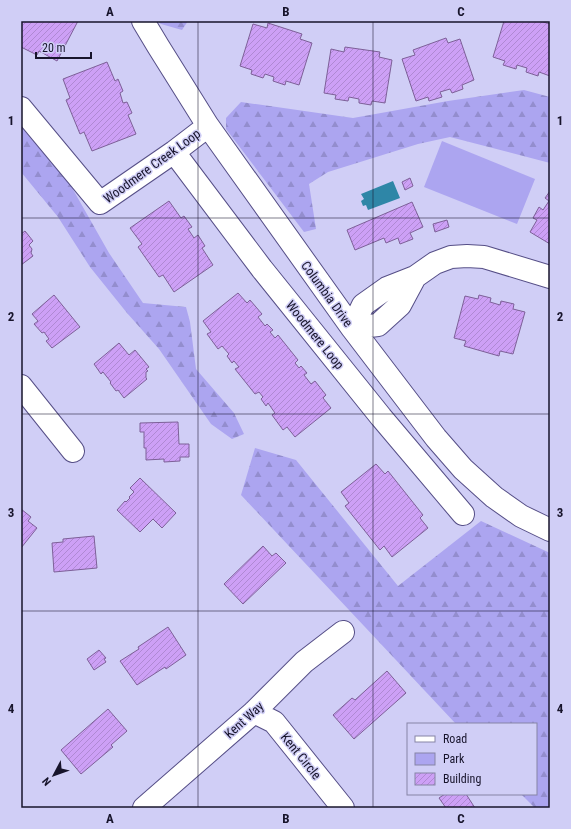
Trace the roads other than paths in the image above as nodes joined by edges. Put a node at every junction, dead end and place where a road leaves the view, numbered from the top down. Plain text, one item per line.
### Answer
1 (144, 21) edge
2 (21, 108) edge
3 (208, 126) junction
4 (174, 152) junction
5 (550, 277) edge
6 (352, 328) junction
7 (21, 386) edge
8 (73, 451) dead end
9 (463, 514) dead end
10 (550, 530) edge
11 (343, 632) dead end
12 (254, 712) junction
13 (144, 808) edge
14 (343, 808) edge

1 - 3 street, Columbia Drive
2 - 4 street, Woodmere Creek Loop
3 - 4 street, Woodmere Creek Loop
3 - 6 street, Columbia Drive
4 - 9 street, Woodmere Loop
5 - 6 street
6 - 10 street, Columbia Drive
7 - 8 street
11 - 12 street, Kent Way
12 - 13 street, Kent Way
12 - 14 street, Kent Circle

